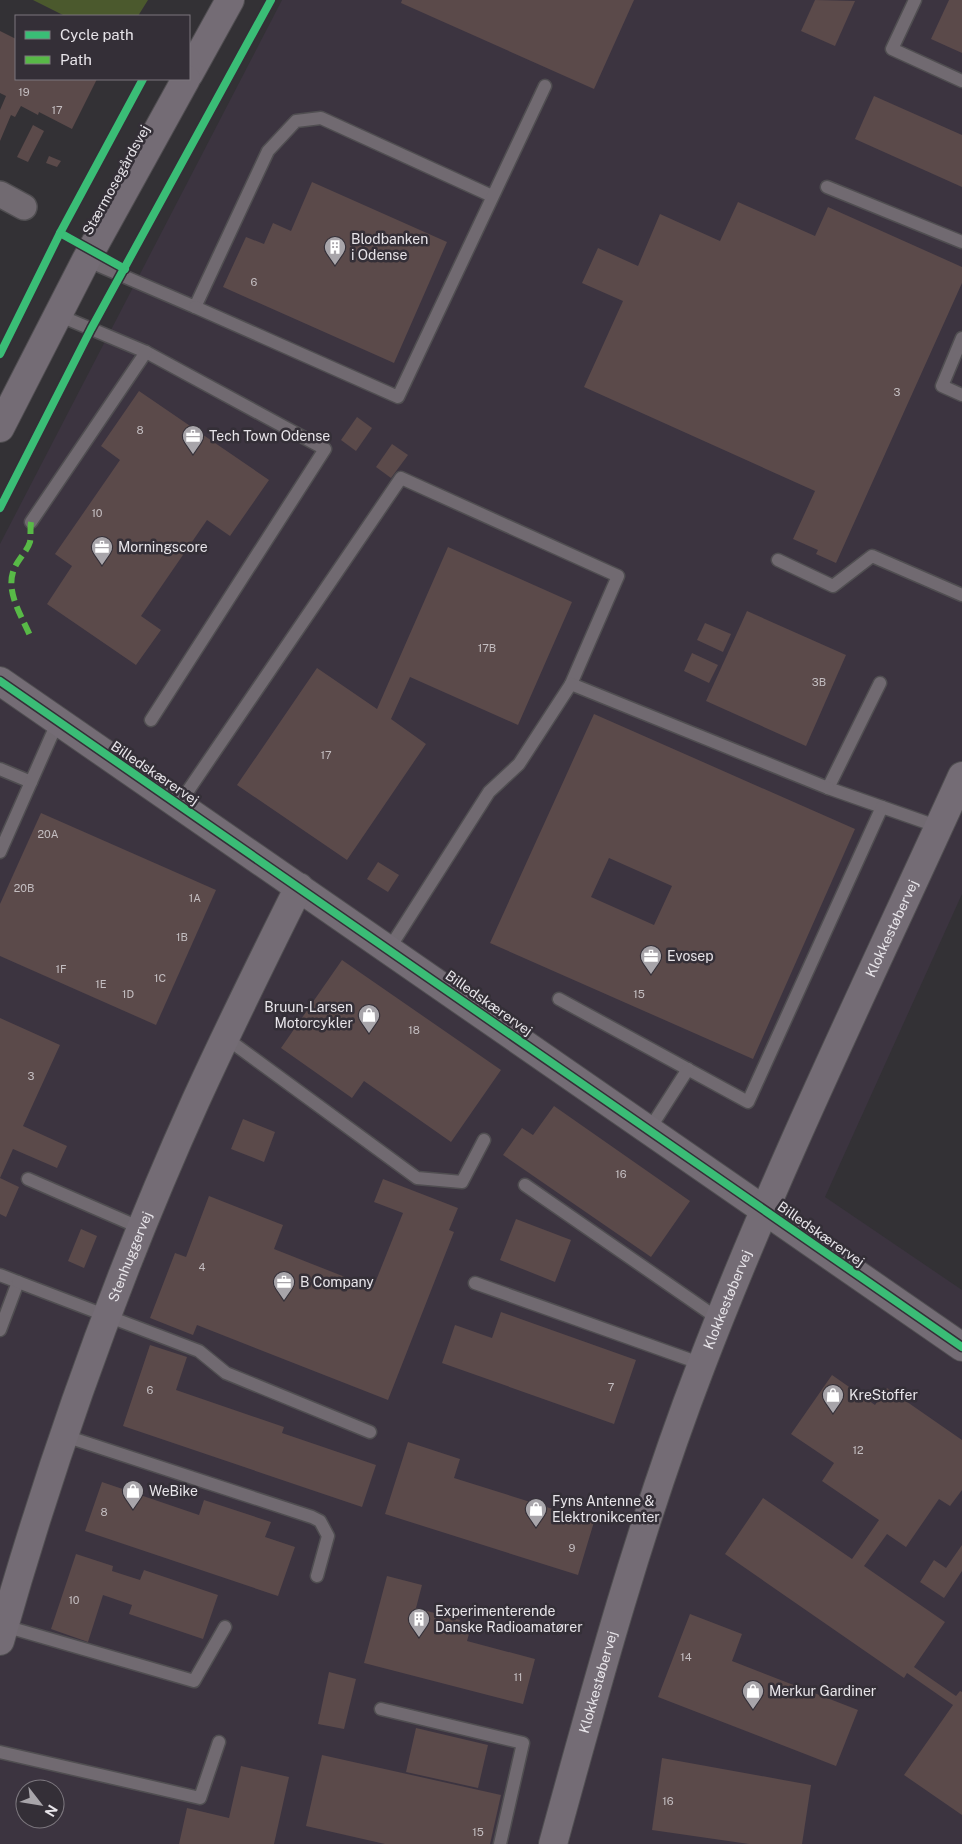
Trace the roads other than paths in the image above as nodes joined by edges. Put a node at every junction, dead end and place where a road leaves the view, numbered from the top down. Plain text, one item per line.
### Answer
1 (230, 0) edge
2 (914, 0) edge
3 (190, 72) edge
4 (185, 80) edge
5 (962, 81) edge
6 (545, 86) dead end
7 (828, 187) dead end
8 (0, 194) edge
9 (492, 196) junction
10 (24, 207) dead end
11 (962, 242) edge
12 (86, 260) junction
13 (195, 307) junction
14 (58, 315) junction
15 (962, 338) edge
16 (146, 352) junction
17 (962, 395) edge
18 (0, 428) edge
19 (30, 522) dead end
20 (778, 560) dead end
21 (962, 595) edge
22 (0, 681) edge
23 (880, 683) dead end
24 (571, 684) junction
25 (150, 720) dead end
26 (58, 721) junction
27 (0, 769) edge
28 (962, 776) edge
29 (31, 782) junction
30 (828, 788) junction
31 (179, 804) junction
32 (882, 807) junction
33 (939, 827) junction
34 (0, 852) edge
35 (299, 886) junction
36 (389, 949) junction
37 (559, 998) dead end
38 (226, 1038) junction
39 (688, 1069) junction
40 (649, 1130) junction
41 (484, 1140) dead end
42 (28, 1179) dead end
43 (525, 1185) dead end
44 (764, 1210) junction
45 (143, 1229) junction
46 (0, 1275) edge
47 (18, 1282) junction
48 (475, 1283) dead end
49 (107, 1317) junction
50 (720, 1320) junction
51 (0, 1330) edge
52 (962, 1347) edge
53 (702, 1364) junction
54 (370, 1432) dead end
55 (65, 1436) junction
56 (317, 1576) dead end
57 (225, 1627) dead end
58 (1, 1631) edge
59 (381, 1709) dead end
60 (219, 1742) dead end
61 (0, 1752) edge
62 (500, 1844) edge
63 (553, 1844) edge

1 - 3 street
2 - 5 lane
4 - 12 street, Stærmosegårdsvej
6 - 9 lane
7 - 11 lane
8 - 10 street
9 - 13 lane
9 - 13 lane
12 - 13 lane
12 - 14 street, Stærmosegårdsvej
14 - 16 lane
14 - 18 street, Stærmosegårdsvej
15 - 17 lane
16 - 19 lane
16 - 25 lane
20 - 21 lane
22 - 26 street, Billedskærervej
23 - 30 lane
24 - 30 lane
24 - 31 lane
24 - 36 lane
26 - 29 lane
26 - 31 street, Billedskærervej
27 - 29 lane
28 - 33 street, Klokkestøbervej
29 - 34 lane
30 - 32 lane
31 - 35 street, Billedskærervej
32 - 33 lane
32 - 39 lane
33 - 44 street, Klokkestøbervej
35 - 36 street, Billedskærervej
35 - 38 street, Stenhuggervej
36 - 40 street, Billedskærervej
37 - 39 lane
38 - 41 lane
38 - 45 street, Stenhuggervej
39 - 40 lane
40 - 44 street, Billedskærervej
42 - 45 lane
43 - 50 lane
44 - 50 street, Klokkestøbervej
44 - 52 street, Billedskærervej
45 - 49 street, Stenhuggervej
46 - 47 lane
47 - 49 lane
47 - 51 lane
48 - 53 lane
49 - 54 lane
49 - 55 street, Stenhuggervej
50 - 53 street, Klokkestøbervej
53 - 63 street, Klokkestøbervej
55 - 56 lane
55 - 58 street, Stenhuggervej
57 - 58 lane
59 - 62 lane
60 - 61 lane

